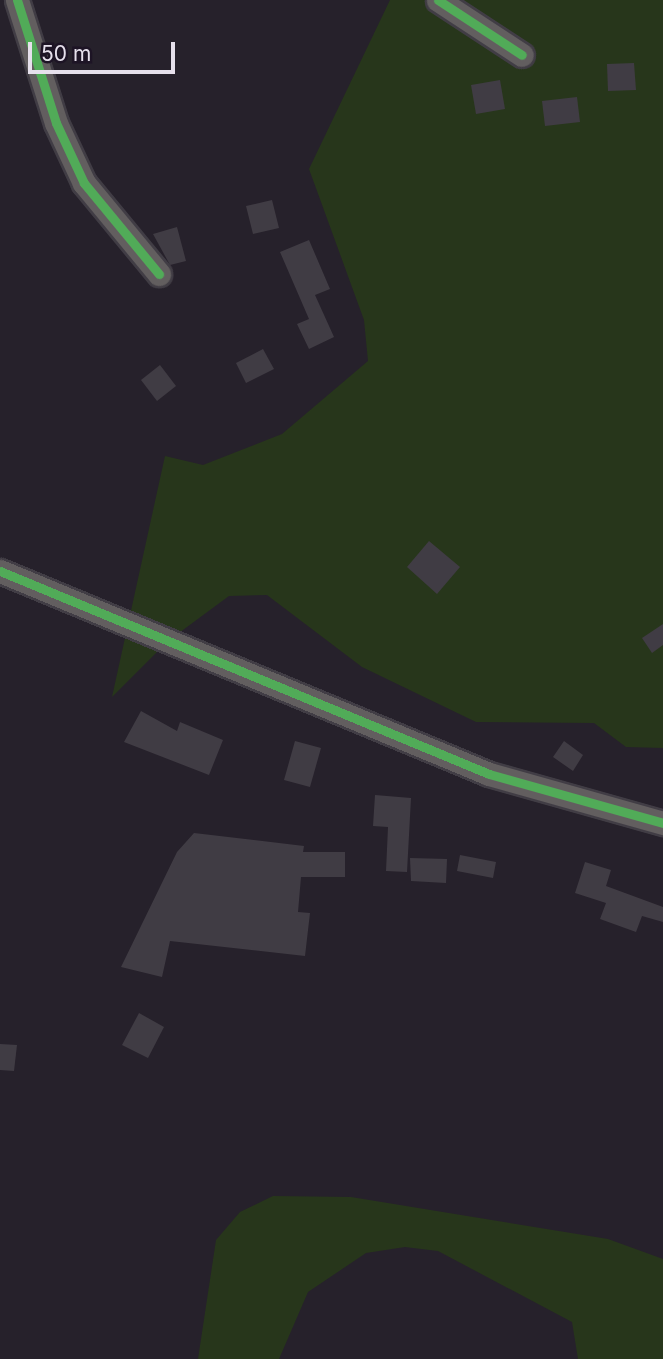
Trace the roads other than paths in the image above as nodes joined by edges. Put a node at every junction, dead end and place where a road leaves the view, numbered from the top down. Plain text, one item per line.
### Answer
1 (17, 0) edge
2 (438, 0) edge
3 (522, 55) dead end
4 (159, 274) dead end
5 (0, 571) edge
6 (663, 823) edge

1 - 4 street
2 - 3 street
5 - 6 street

